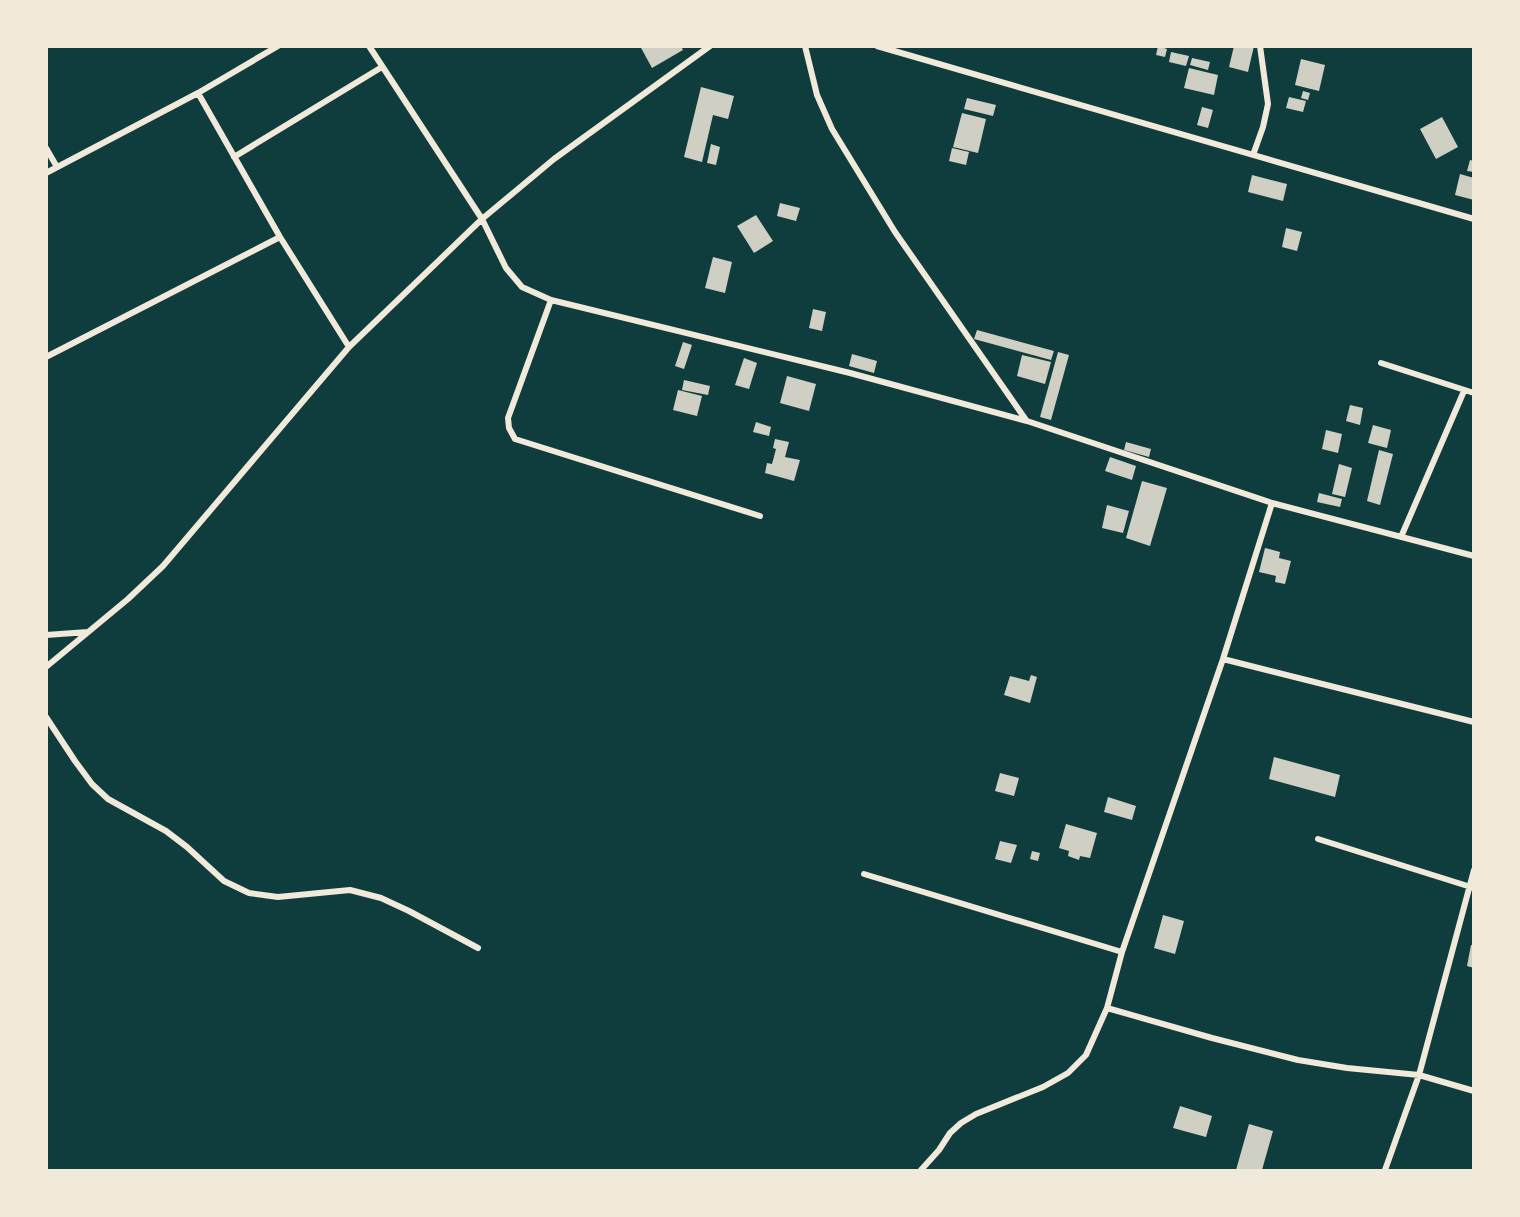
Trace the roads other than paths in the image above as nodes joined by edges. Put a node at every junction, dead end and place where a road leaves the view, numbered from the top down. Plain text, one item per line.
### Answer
1 (278, 46) edge
2 (369, 46) edge
3 (710, 46) edge
4 (806, 46) edge
5 (877, 46) edge
6 (1260, 46) edge
7 (382, 67) junction
8 (198, 93) junction
9 (46, 148) edge
10 (1252, 155) junction
11 (234, 157) junction
12 (57, 167) junction
13 (46, 173) edge
14 (482, 219) junction
15 (1473, 219) edge
16 (280, 237) junction
17 (551, 300) junction
18 (348, 347) junction
19 (46, 357) edge
20 (1381, 363) dead end
21 (1464, 391) junction
22 (1473, 393) edge
23 (1027, 421) junction
24 (1272, 503) junction
25 (760, 516) dead end
26 (1401, 537) junction
27 (1473, 556) edge
28 (89, 632) junction
29 (46, 635) edge
30 (1223, 659) junction
31 (46, 668) edge
32 (46, 717) edge
33 (1473, 722) edge
34 (1318, 839) dead end
35 (1473, 870) edge
36 (864, 874) dead end
37 (1471, 888) edge
38 (478, 948) dead end
39 (1122, 952) junction
40 (1107, 1008) junction
41 (1419, 1075) junction
42 (1473, 1091) edge
43 (921, 1170) edge
44 (1386, 1170) edge

1 - 8 street
2 - 7 street
3 - 14 street
4 - 23 street
5 - 10 street
6 - 10 street
7 - 11 street
7 - 14 street
8 - 11 street
8 - 12 street
9 - 12 street
10 - 15 street
11 - 16 street
12 - 13 street
14 - 17 street
14 - 18 street
16 - 18 street
16 - 19 street
17 - 23 street
17 - 25 street
18 - 28 street
20 - 21 street
21 - 22 street
21 - 26 street
23 - 24 street
24 - 26 street
24 - 30 street
26 - 27 street
28 - 29 street
28 - 31 street
30 - 33 street
30 - 39 street
32 - 38 street
34 - 37 street
35 - 37 street
36 - 39 street
37 - 41 street
39 - 40 street
40 - 41 street
40 - 43 street
41 - 42 street
41 - 44 street

